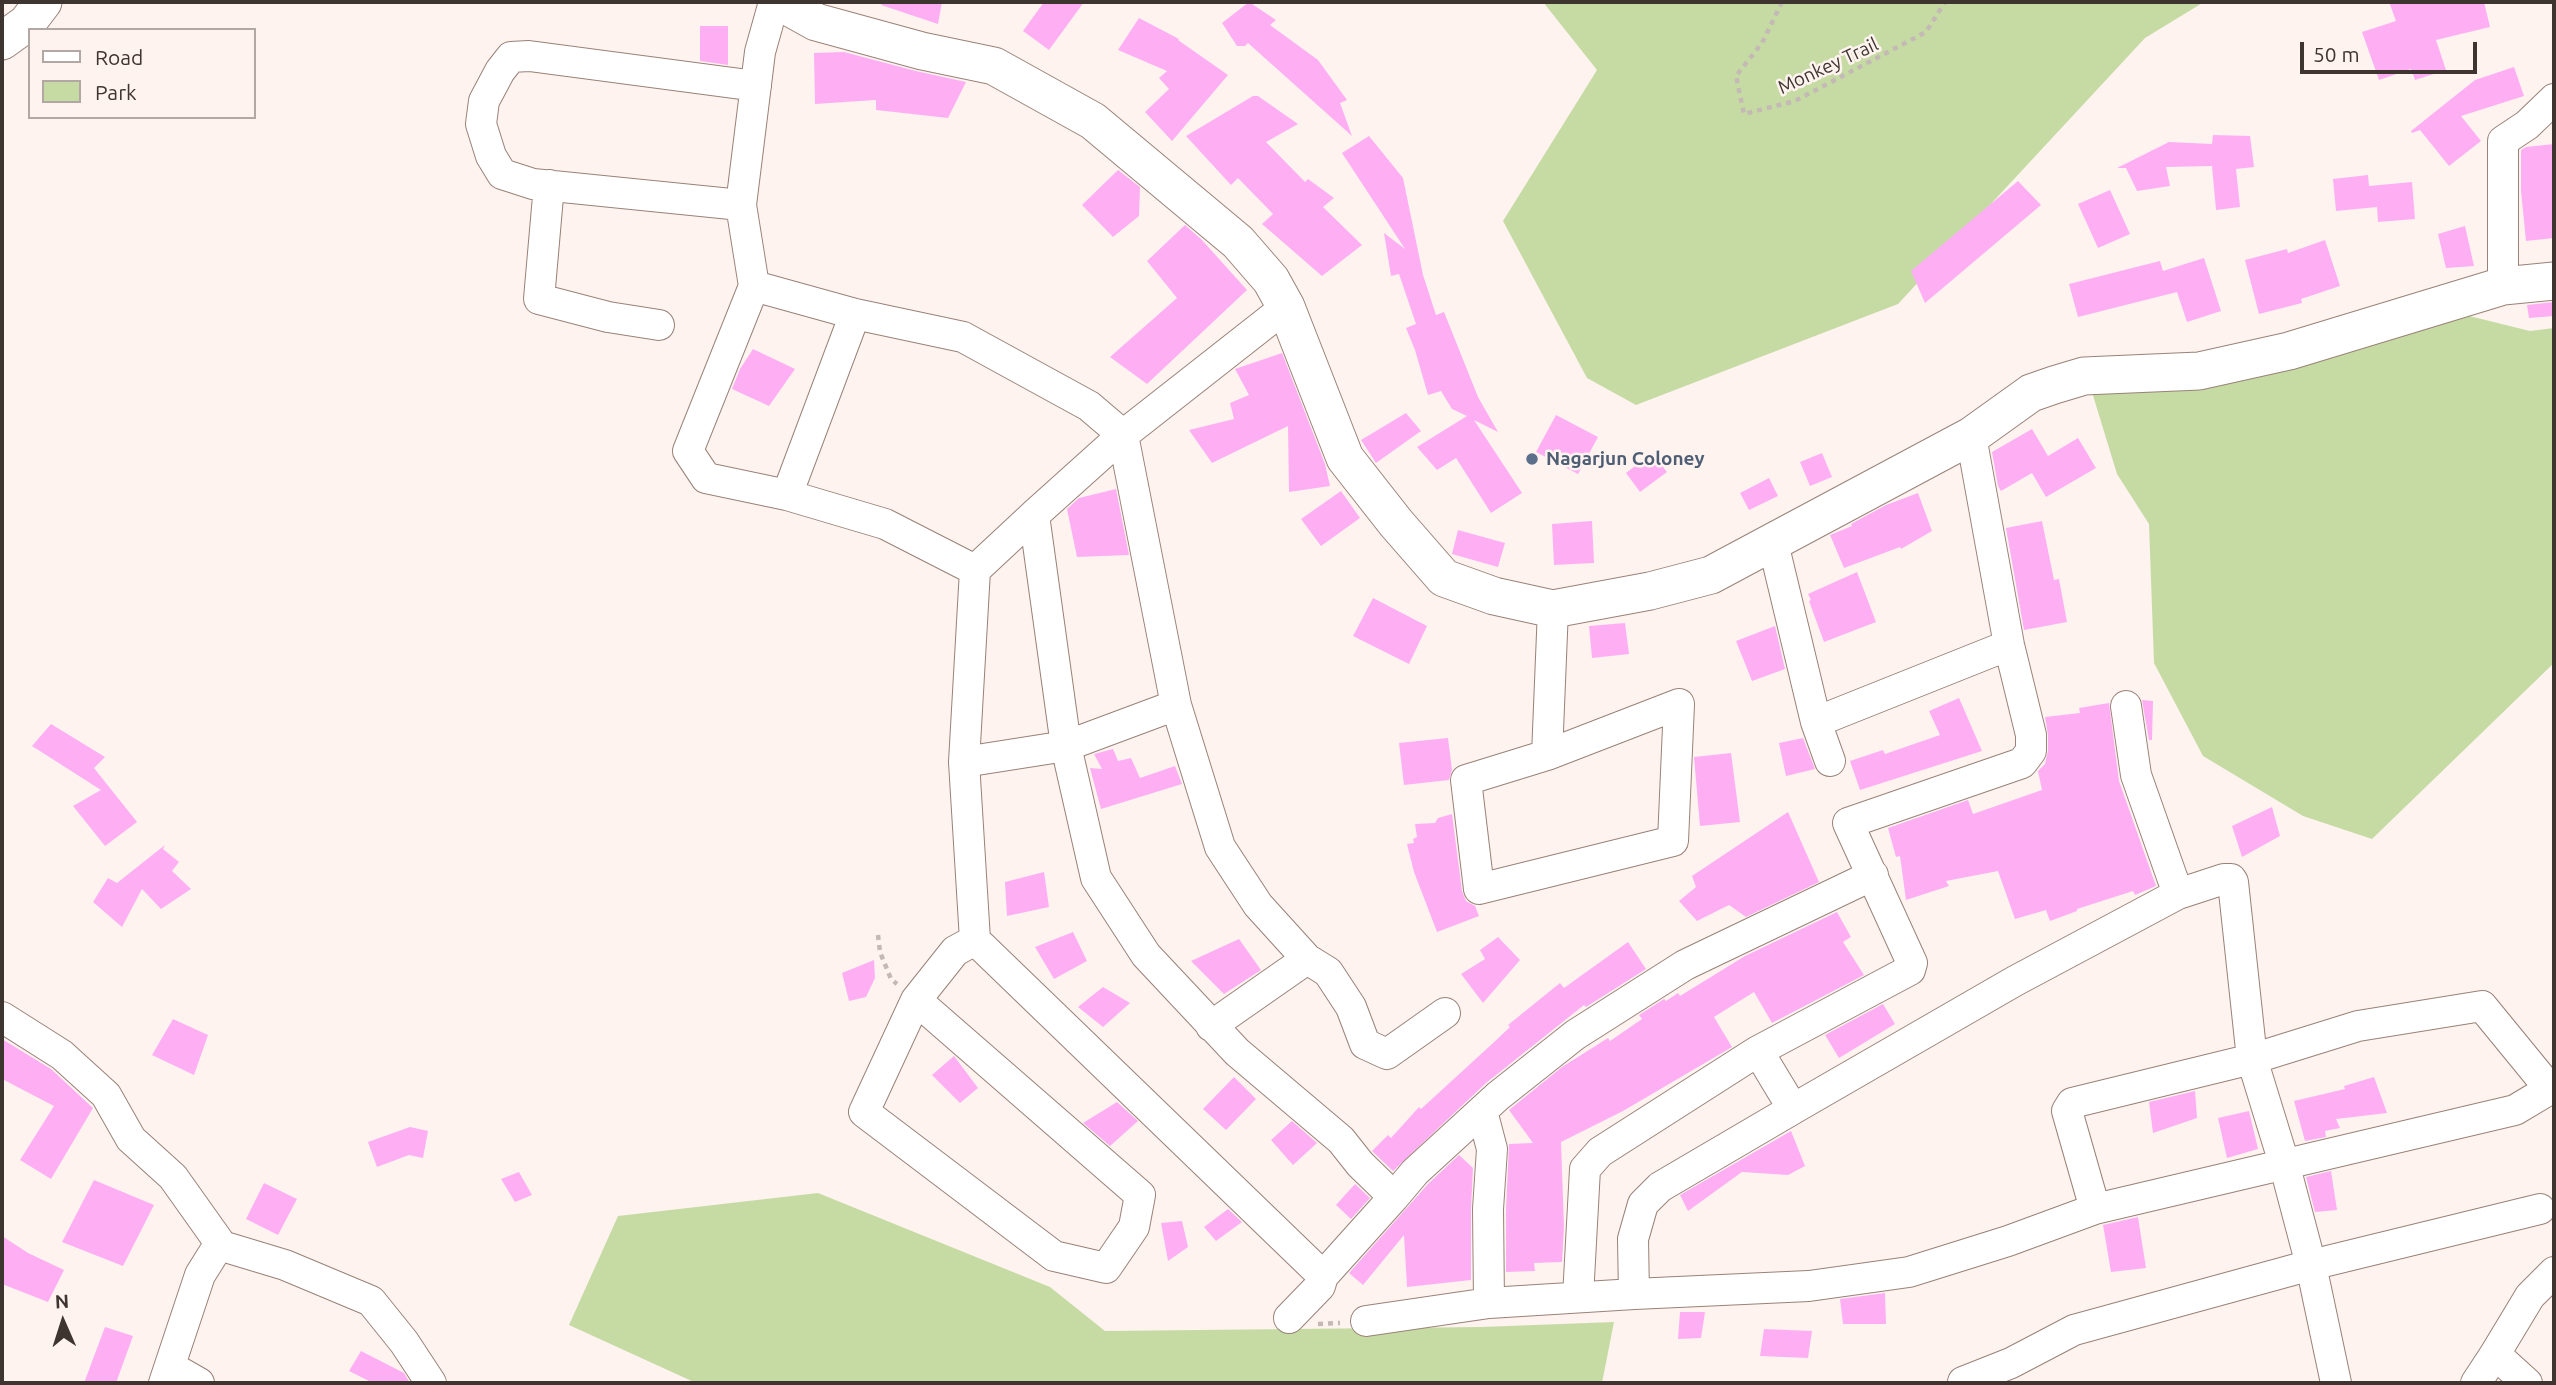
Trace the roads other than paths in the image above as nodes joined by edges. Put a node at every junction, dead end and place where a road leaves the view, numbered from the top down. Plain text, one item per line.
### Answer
1 (43, 2) edge
2 (774, 2) edge
3 (779, 2) edge
4 (2, 41) edge
5 (756, 86) junction
6 (2554, 99) edge
7 (549, 185) junction
8 (741, 205) junction
9 (2554, 281) edge
10 (754, 286) junction
11 (2502, 286) junction
12 (1286, 307) junction
13 (855, 314) junction
14 (659, 325) dead end
15 (1123, 435) junction
16 (1971, 436) junction
17 (788, 495) junction
18 (1034, 515) junction
19 (1773, 542) junction
20 (975, 570) junction
21 (1553, 609) junction
22 (2009, 645) junction
23 (1176, 705) junction
24 (2126, 706) dead end
25 (1816, 722) junction
26 (1066, 746) junction
27 (1547, 755) junction
28 (1829, 761) dead end
29 (964, 762) junction
30 (1873, 875) junction
31 (2178, 894) junction
32 (975, 940) junction
33 (1307, 959) junction
34 (916, 1000) junction
35 (1445, 1013) dead end
36 (2, 1017) edge
37 (1210, 1026) junction
38 (1758, 1051) junction
39 (2252, 1059) junction
40 (2552, 1089) edge
41 (1793, 1109) junction
42 (1482, 1111) junction
43 (2284, 1163) junction
44 (1394, 1197) junction
45 (2095, 1209) junction
46 (2540, 1209) dead end
47 (222, 1246) junction
48 (2311, 1265) junction
49 (2554, 1272) edge
50 (1323, 1276) junction
51 (1634, 1294) junction
52 (1578, 1297) junction
53 (1489, 1303) junction
54 (1289, 1318) road end
55 (1366, 1321) road end
56 (2495, 1354) junction
57 (2014, 1373) edge
58 (167, 1375) edge
59 (1963, 1382) edge
60 (199, 1383) edge
61 (431, 1383) edge
62 (2336, 1383) edge
63 (2476, 1383) edge
64 (2527, 1383) edge

1 - 4 main road
2 - 5 street
3 - 12 main road
5 - 7 street
5 - 8 street
6 - 11 street
7 - 8 street
7 - 14 street
8 - 10 street
9 - 11 main road
10 - 13 street
10 - 17 street
11 - 16 main road
12 - 15 street
12 - 21 main road
13 - 15 street
13 - 17 street
15 - 18 street
15 - 23 street
16 - 19 main road
16 - 22 street
17 - 20 street
18 - 20 street
18 - 26 street
19 - 21 main road
19 - 25 street
20 - 29 street
21 - 27 street
22 - 25 street
22 - 30 street
23 - 26 street
23 - 33 street
24 - 31 street
25 - 28 street
26 - 29 street
26 - 37 street
27 - 27 street
29 - 32 street
30 - 38 street
30 - 42 street
31 - 39 street
31 - 41 street
32 - 34 street
32 - 50 street
33 - 35 street
33 - 37 street
34 - 34 street
36 - 47 street
37 - 44 street
38 - 41 street
38 - 52 street
39 - 40 street
39 - 43 street
39 - 45 street
40 - 43 street
41 - 51 street
42 - 44 street
42 - 53 street
43 - 45 street
43 - 48 street
44 - 50 street
45 - 51 street
46 - 48 street
47 - 58 street
47 - 61 street
48 - 57 street
48 - 62 street
49 - 56 street
50 - 54 street
51 - 52 street
52 - 53 street
53 - 55 street
56 - 63 street
56 - 64 street
57 - 59 street
58 - 60 street

